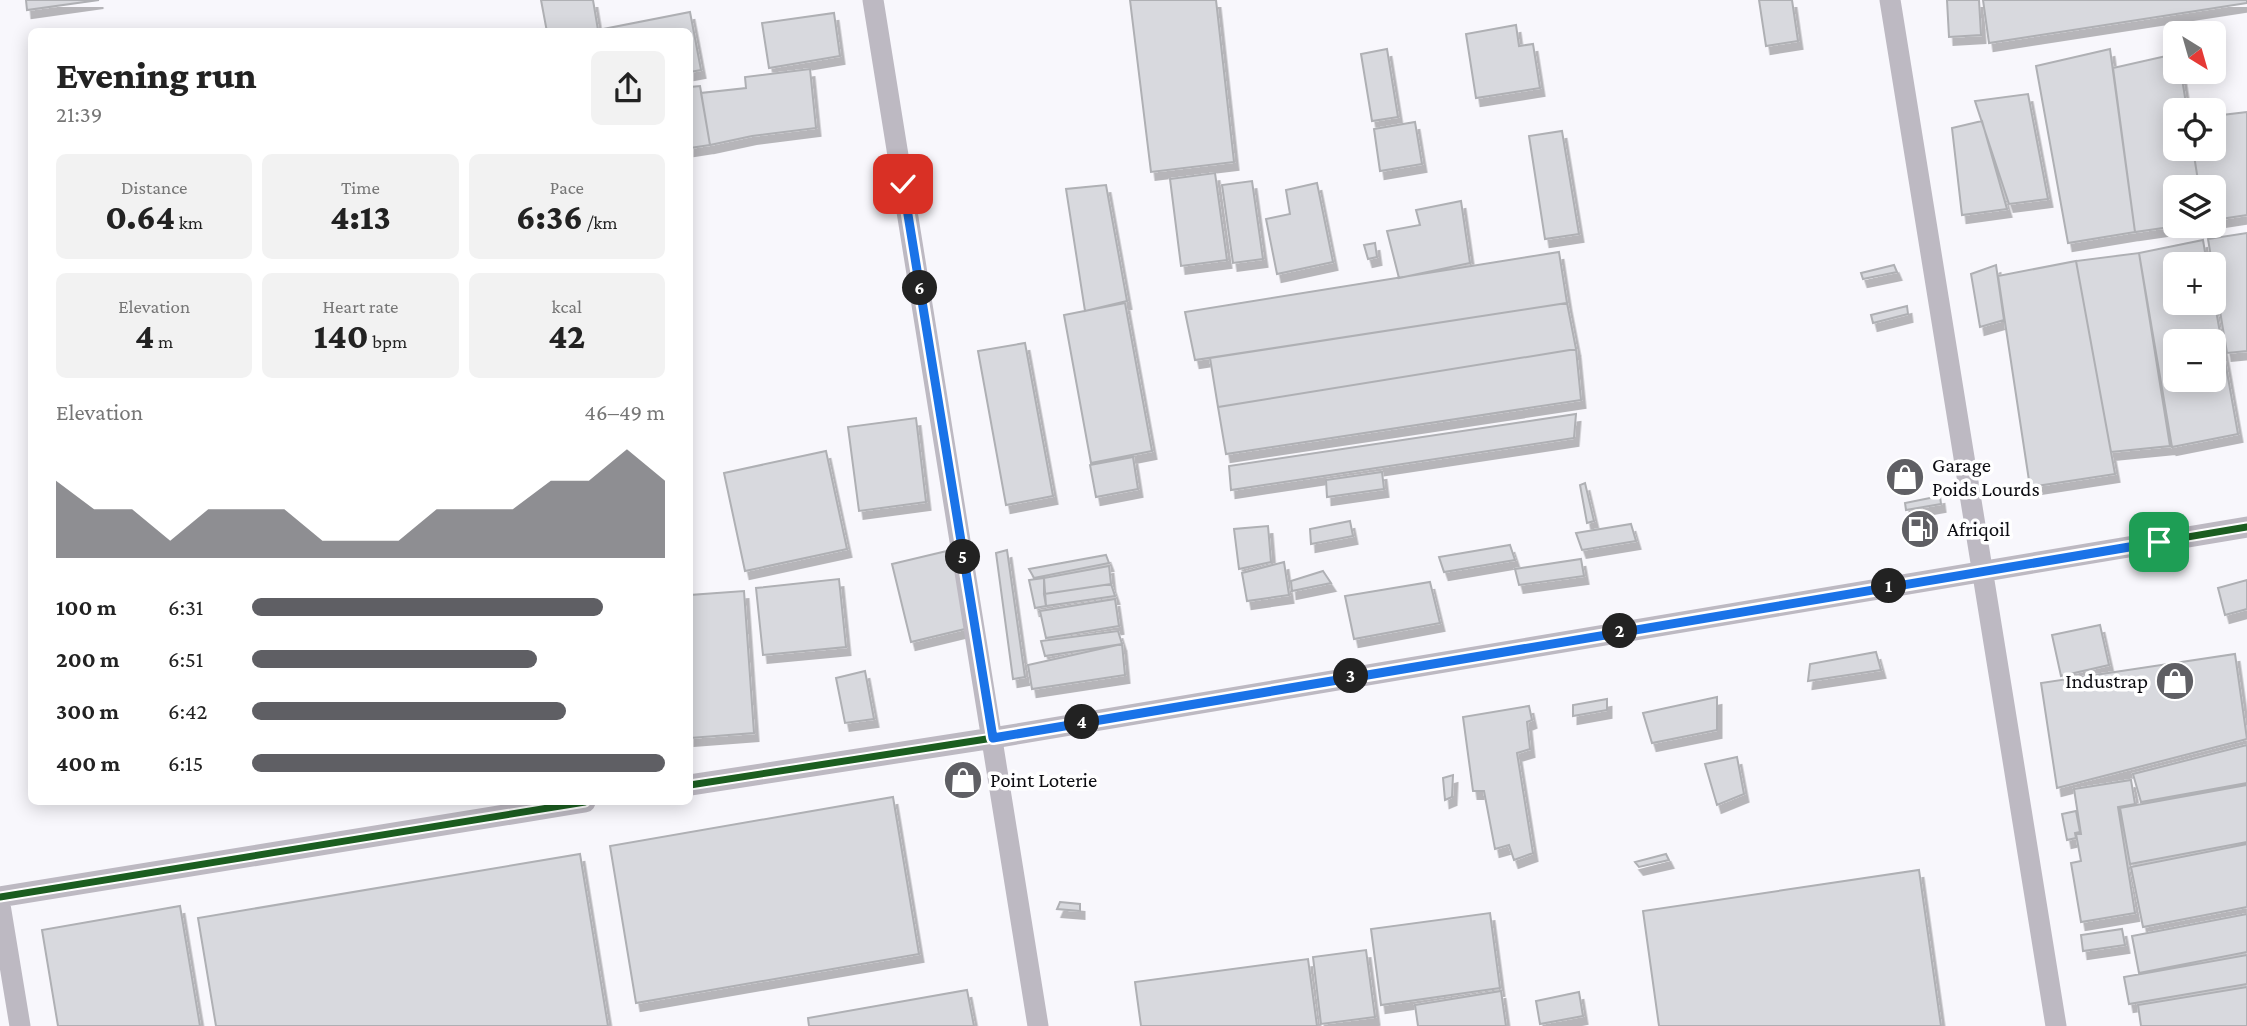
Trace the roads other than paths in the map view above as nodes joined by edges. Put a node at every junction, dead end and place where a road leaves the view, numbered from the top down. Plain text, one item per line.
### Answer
1 (873, 0) edge
2 (1889, 0) edge
3 (2247, 527) edge
4 (1983, 570) junction
5 (993, 738) junction
6 (693, 785) edge
7 (567, 805) edge
8 (0, 897) edge
9 (0, 905) edge
10 (20, 1026) edge
11 (1038, 1026) edge
12 (2056, 1026) edge

1 - 5 street
2 - 4 street
3 - 4 street
4 - 5 street
4 - 12 street
5 - 6 street
5 - 11 street
7 - 8 street
9 - 10 street

